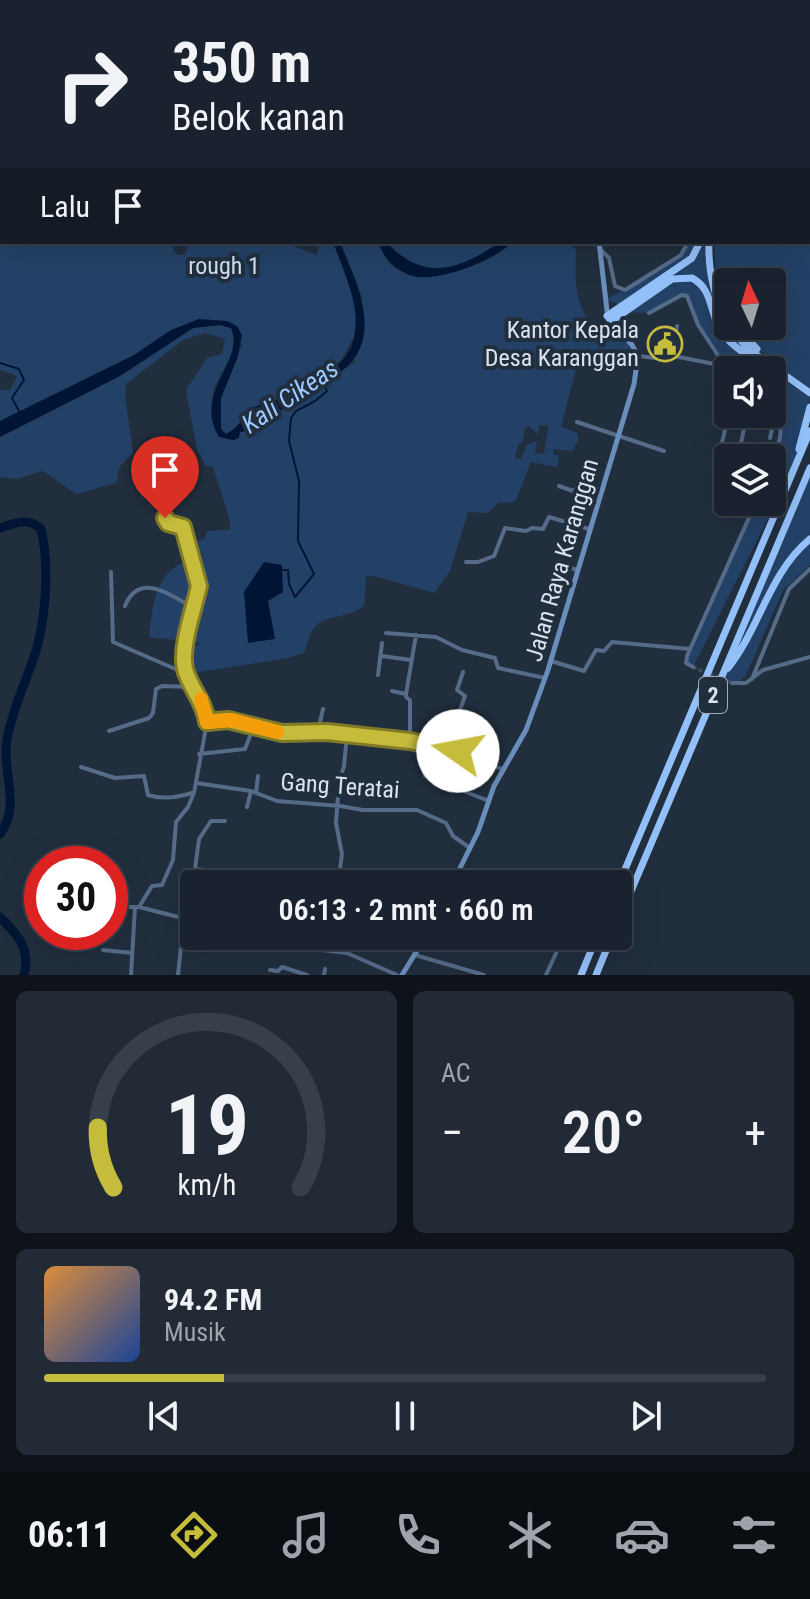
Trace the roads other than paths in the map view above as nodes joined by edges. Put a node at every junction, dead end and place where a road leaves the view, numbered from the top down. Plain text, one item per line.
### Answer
1 (687, 244) edge
2 (699, 244) edge
3 (712, 244) edge
4 (712, 244) edge
5 (599, 245) edge
6 (715, 268) edge
7 (714, 286) edge
8 (606, 299) junction
9 (622, 309) junction
10 (649, 313) dead end
11 (608, 319) junction
12 (677, 326) dead end
13 (620, 335) junction
14 (741, 340) edge
15 (747, 340) edge
16 (638, 356) junction
17 (674, 356) junction
18 (719, 356) edge
19 (751, 356) edge
20 (714, 365) edge
21 (786, 379) edge
22 (806, 390) edge
23 (810, 407) edge
24 (577, 422) dead end
25 (772, 428) edge
26 (810, 431) edge
27 (617, 436) junction
28 (770, 438) dead end
29 (664, 451) dead end
30 (796, 463) junction
31 (810, 468) edge
32 (165, 473) dead end
33 (559, 486) dead end
34 (600, 493) junction
35 (750, 516) edge
36 (589, 529) junction
37 (810, 539) edge
38 (466, 562) dead end
39 (566, 566) dead end
40 (810, 569) edge
41 (577, 570) junction
42 (111, 572) dead end
43 (125, 606) dead end
44 (193, 608) junction
45 (386, 633) dead end
46 (416, 635) junction
47 (382, 643) dead end
48 (690, 649) junction
49 (381, 656) junction
50 (810, 657) edge
51 (411, 660) junction
52 (551, 661) junction
53 (693, 667) dead end
54 (463, 672) dead end
55 (187, 674) junction
56 (378, 675) dead end
57 (722, 675) junction
58 (545, 679) junction
59 (752, 679) junction
60 (732, 683) tunnel mouth
61 (193, 687) junction
62 (392, 691) dead end
63 (406, 694) junction
64 (323, 709) dead end
65 (207, 722) junction
66 (254, 726) junction
67 (109, 731) dead end
68 (318, 731) junction
69 (347, 735) junction
70 (410, 741) junction
71 (458, 751) junction
72 (199, 754) junction
73 (81, 767) dead end
74 (504, 770) junction
75 (258, 776) dead end
76 (425, 776) dead end
77 (196, 783) junction
78 (254, 792) junction
79 (194, 793) junction
80 (489, 802) junction
81 (337, 805) junction
82 (247, 807) dead end
83 (225, 821) dead end
84 (470, 848) junction
85 (195, 869) joint
86 (205, 870) edge
87 (340, 870) edge
88 (459, 870) edge
89 (625, 870) edge
90 (632, 889) edge
91 (128, 907) edge
92 (137, 907) junction
93 (180, 917) edge
94 (103, 950) dead end
95 (181, 950) edge
96 (322, 950) edge
97 (418, 950) edge
98 (591, 950) edge
99 (606, 950) edge
100 (557, 951) dead end
101 (132, 953) junction
102 (415, 955) junction
103 (325, 969) dead end
104 (270, 970) dead end
105 (131, 975) edge
106 (178, 975) edge
107 (307, 975) edge
108 (324, 975) edge
109 (400, 975) edge
110 (484, 975) edge
111 (546, 975) edge
112 (581, 975) edge
113 (596, 975) edge

1 - 5 street
2 - 9 highway
3 - 6 highway
4 - 7 highway
5 - 8 street
8 - 9 street
8 - 11 street
9 - 11 highway
9 - 13 street
9 - 19 highway
10 - 18 street
11 - 13 street
12 - 17 street
13 - 16 street
14 - 22 highway
15 - 22 highway
16 - 17 street
16 - 27 street, Jalan Raya Karanggan
17 - 20 street
21 - 22 highway
23 - 30 highway
24 - 27 street
25 - 28 street
26 - 30 highway, 2
27 - 29 street
27 - 34 street, Jalan Raya Karanggan
30 - 89 highway, 2
31 - 57 highway, 2
32 - 44 street
33 - 34 street
34 - 36 street, Jalan Raya Karanggan
35 - 48 street
36 - 38 street
36 - 41 street, Jalan Raya Karanggan
37 - 57 highway
39 - 41 street
40 - 59 street
41 - 52 street, Jalan Raya Karanggan
42 - 55 street
43 - 44 street
44 - 55 street
45 - 46 street
46 - 51 street
46 - 58 street
47 - 49 street
48 - 52 street
48 - 53 street
49 - 51 street
49 - 56 street
50 - 59 street
51 - 63 street
52 - 58 street, Jalan Raya Karanggan
54 - 71 street
55 - 61 street
57 - 90 highway, 2
58 - 74 street, Jalan Raya Karanggan
59 - 60 street
61 - 65 street
61 - 67 street
62 - 63 street
63 - 70 street
64 - 68 street
65 - 66 street
65 - 72 street
66 - 68 street
66 - 72 street
68 - 69 street
69 - 70 street
69 - 81 street
70 - 71 street
71 - 74 street
72 - 77 street
73 - 79 street
74 - 80 street, Jalan Raya Karanggan
75 - 78 street
76 - 80 street
77 - 78 street, Gang Teratai
77 - 79 street
78 - 81 street, Gang Teratai
78 - 82 street
79 - 92 street
80 - 84 street, Jalan Raya Karanggan
81 - 84 street, Gang Teratai
81 - 87 street
83 - 85 street
84 - 88 street, Jalan Raya Karanggan
85 - 86 street
91 - 92 street
92 - 93 street
92 - 101 street
94 - 101 street
95 - 106 street
96 - 109 street
97 - 102 street
98 - 112 highway
99 - 113 highway
100 - 111 street
101 - 105 street
102 - 109 street
102 - 110 street
103 - 108 street
104 - 107 street

